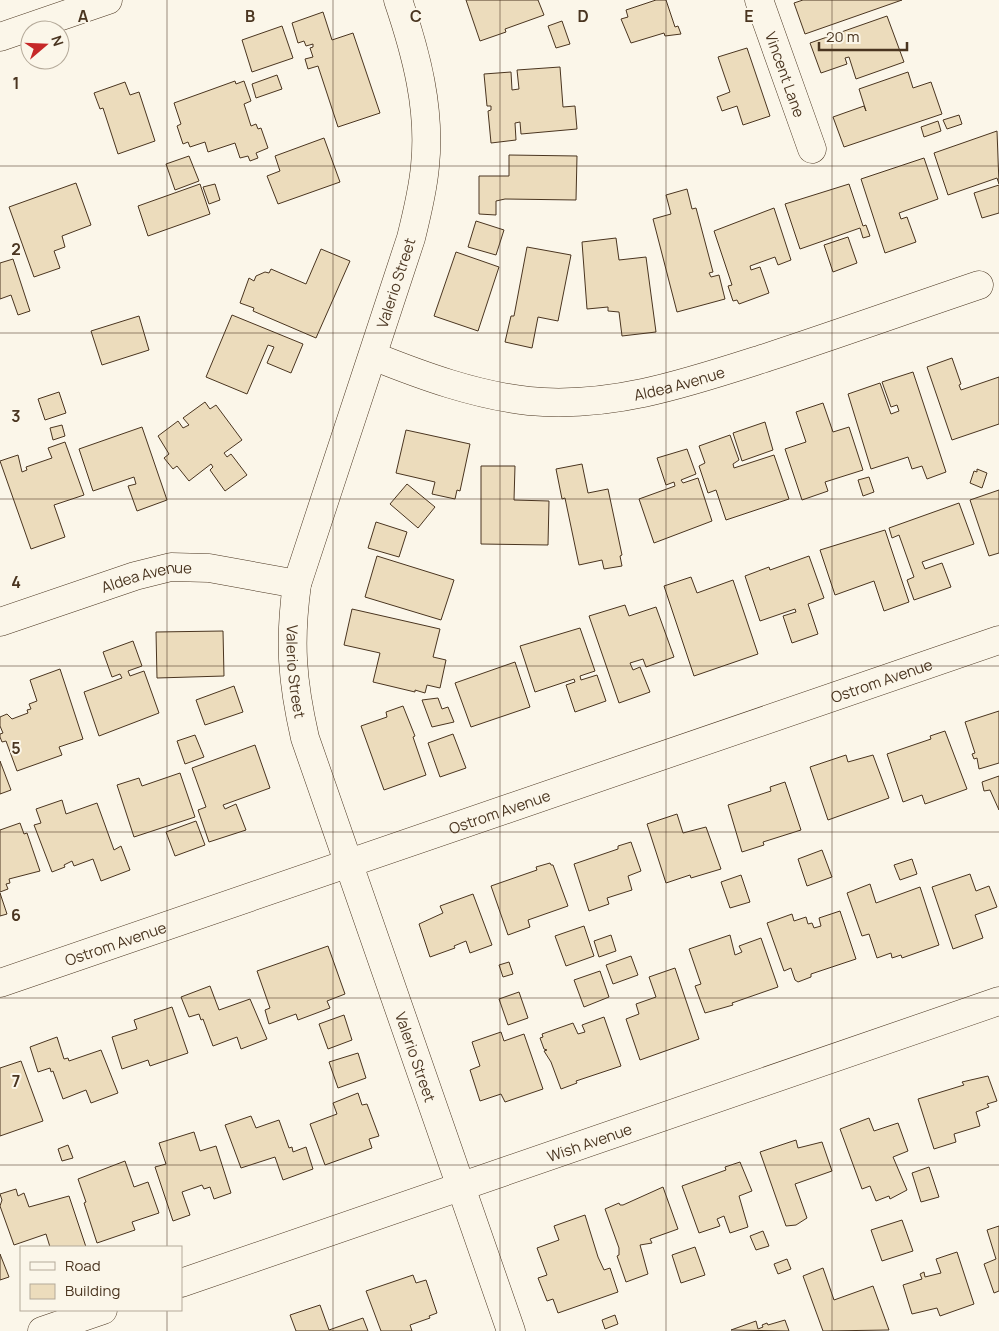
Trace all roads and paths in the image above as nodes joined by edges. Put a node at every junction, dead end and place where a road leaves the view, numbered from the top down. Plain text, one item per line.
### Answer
1 (108, 0) edge
2 (398, 0) edge
3 (759, 0) edge
4 (0, 37) edge
5 (812, 150) dead end
6 (978, 285) dead end
7 (373, 356) junction
8 (297, 584) junction
9 (0, 622) edge
10 (999, 640) edge
11 (349, 863) junction
12 (0, 983) edge
13 (999, 1000) edge
14 (461, 1185) junction
15 (182, 1283) edge
16 (100, 1311) edge
17 (42, 1331) edge
18 (511, 1331) edge

1 - 4 street
2 - 7 street, Valerio Street
3 - 5 street, Vincent Lane
6 - 7 street, Aldea Avenue
7 - 8 street, Valerio Street
8 - 9 street, Aldea Avenue
8 - 11 street, Valerio Street
10 - 11 street, Ostrom Avenue
11 - 12 street, Ostrom Avenue
11 - 14 street, Valerio Street
13 - 14 street, Wish Avenue
14 - 15 street, Wish Avenue
14 - 18 street, Valerio Street
16 - 17 street

